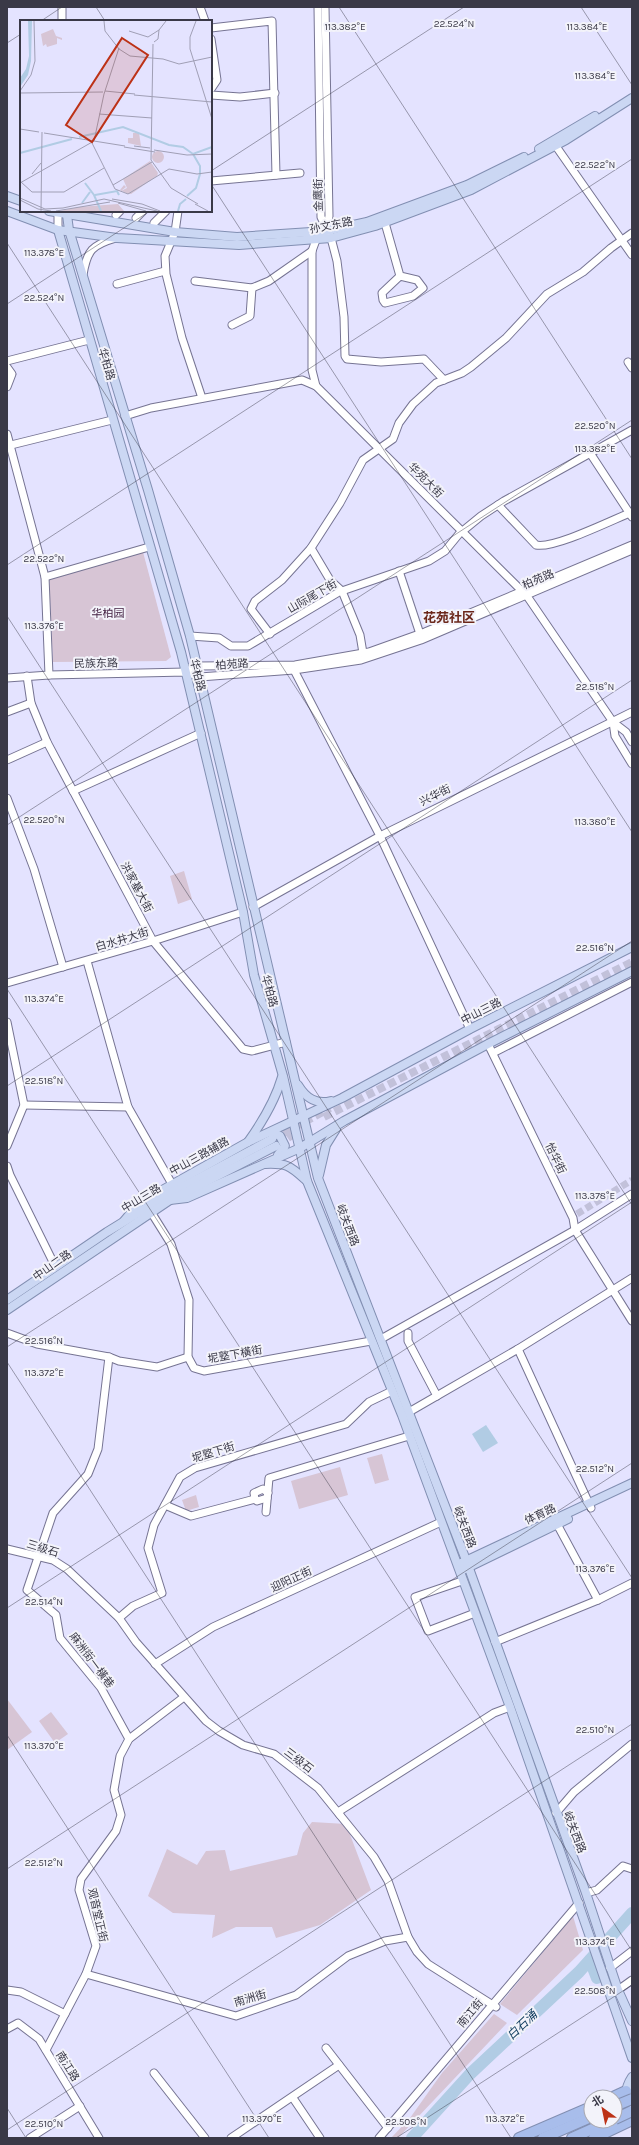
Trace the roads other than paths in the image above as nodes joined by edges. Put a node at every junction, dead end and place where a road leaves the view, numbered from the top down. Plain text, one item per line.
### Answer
1 (62, 7) edge
2 (200, 7) edge
3 (318, 7) edge
4 (326, 7) edge
5 (62, 20) edge
6 (205, 20) edge
7 (212, 28) edge
8 (212, 46) edge
9 (212, 88) edge
10 (632, 92) edge
11 (275, 93) junction
12 (212, 95) edge
13 (632, 98) edge
14 (554, 144) junction
15 (300, 173) dead end
16 (276, 175) junction
17 (212, 181) edge
18 (7, 196) edge
19 (20, 201) edge
20 (7, 211) edge
21 (141, 212) edge
22 (165, 212) edge
23 (178, 212) edge
24 (62, 213) edge
25 (136, 218) dead end
26 (154, 223) dead end
27 (385, 223) junction
28 (58, 230) junction
29 (69, 230) junction
30 (326, 231) junction
31 (175, 232) junction
32 (632, 233) edge
33 (118, 238) junction
34 (331, 238) junction
35 (316, 240) junction
36 (622, 240) junction
37 (172, 241) junction
38 (312, 250) junction
39 (632, 255) edge
40 (166, 271) junction
41 (83, 276) junction
42 (400, 276) junction
43 (195, 281) dead end
44 (117, 284) dead end
45 (252, 288) junction
46 (232, 325) dead end
47 (89, 340) junction
48 (7, 361) edge
49 (7, 367) edge
50 (444, 380) junction
51 (316, 386) junction
52 (7, 387) edge
53 (202, 398) junction
54 (125, 416) junction
55 (112, 420) junction
56 (632, 430) edge
57 (7, 434) edge
58 (8, 446) edge
59 (380, 449) junction
60 (590, 453) junction
61 (498, 505) junction
62 (631, 514) edge
63 (463, 532) junction
64 (632, 545) edge
65 (149, 547) junction
66 (311, 548) junction
67 (632, 550) edge
68 (400, 571) junction
69 (45, 577) junction
70 (342, 591) junction
71 (525, 593) junction
72 (270, 634) junction
73 (420, 634) junction
74 (190, 636) junction
75 (363, 653) junction
76 (196, 666) junction
77 (294, 667) junction
78 (186, 672) junction
79 (49, 675) junction
80 (27, 676) junction
81 (200, 677) junction
82 (7, 678) edge
83 (31, 703) junction
84 (7, 712) edge
85 (632, 712) edge
86 (613, 722) junction
87 (201, 733) junction
88 (47, 742) junction
89 (632, 742) edge
90 (7, 760) edge
91 (632, 764) edge
92 (73, 791) junction
93 (7, 798) edge
94 (380, 836) junction
95 (253, 907) junction
96 (243, 912) junction
97 (153, 941) junction
98 (632, 947) edge
99 (87, 961) junction
100 (63, 967) junction
101 (632, 971) edge
102 (632, 982) edge
103 (7, 983) edge
104 (605, 985) junction
105 (608, 994) junction
106 (546, 1014) junction
107 (7, 1022) edge
108 (551, 1024) junction
109 (470, 1029) junction
110 (286, 1042) junction
111 (488, 1044) junction
112 (274, 1046) junction
113 (493, 1053) junction
114 (283, 1076) junction
115 (296, 1081) junction
116 (342, 1098) junction
117 (24, 1105) junction
118 (128, 1107) junction
119 (304, 1117) junction
120 (293, 1121) junction
121 (344, 1121) junction
122 (273, 1139) junction
123 (248, 1142) junction
124 (309, 1142) junction
125 (7, 1146) edge
126 (300, 1148) junction
127 (276, 1157) junction
128 (258, 1165) junction
129 (7, 1166) edge
130 (318, 1178) junction
131 (307, 1181) junction
132 (172, 1184) junction
133 (632, 1194) edge
134 (170, 1200) junction
135 (151, 1212) junction
136 (124, 1221) junction
137 (575, 1230) junction
138 (109, 1235) junction
139 (55, 1266) junction
140 (632, 1278) edge
141 (613, 1290) junction
142 (7, 1300) edge
143 (7, 1310) edge
144 (632, 1321) edge
145 (7, 1333) edge
146 (408, 1333) dead end
147 (381, 1339) junction
148 (371, 1341) junction
149 (518, 1349) junction
150 (109, 1357) junction
151 (188, 1357) junction
152 (392, 1391) junction
153 (437, 1396) junction
154 (409, 1412) junction
155 (409, 1436) junction
156 (632, 1483) edge
157 (632, 1489) edge
158 (268, 1495) junction
159 (165, 1505) junction
160 (590, 1506) junction
161 (266, 1512) dead end
162 (441, 1522) junction
163 (557, 1524) junction
164 (7, 1549) edge
165 (38, 1557) junction
166 (467, 1564) junction
167 (457, 1568) junction
168 (462, 1581) junction
169 (632, 1583) edge
170 (598, 1600) junction
171 (475, 1613) junction
172 (119, 1618) junction
173 (495, 1642) junction
174 (155, 1664) junction
175 (184, 1697) junction
176 (510, 1707) junction
177 (129, 1739) junction
178 (632, 1744) edge
179 (338, 1812) junction
180 (556, 1813) junction
181 (632, 1868) edge
182 (586, 1893) junction
183 (579, 1903) junction
184 (591, 1923) junction
185 (407, 1935) junction
186 (632, 1952) edge
187 (606, 1969) junction
188 (86, 1974) junction
189 (632, 1980) edge
190 (7, 1990) edge
191 (618, 1990) junction
192 (494, 2006) junction
193 (65, 2014) junction
194 (632, 2021) edge
195 (7, 2030) edge
196 (326, 2048) dead end
197 (46, 2050) junction
198 (632, 2058) edge
199 (339, 2065) junction
200 (154, 2073) dead end
201 (632, 2077) edge
202 (629, 2095) edge
203 (293, 2098) junction
204 (80, 2106) junction
205 (583, 2110) edge
206 (632, 2112) edge
207 (583, 2120) edge
208 (632, 2120) edge
209 (388, 2128) junction
210 (592, 2129) edge
211 (30, 2138) edge
212 (99, 2138) edge
213 (205, 2138) edge
214 (231, 2138) edge
215 (320, 2138) edge
216 (379, 2138) edge
217 (519, 2138) edge
218 (543, 2138) edge
219 (572, 2138) edge
220 (594, 2138) edge

1 - 5 street
2 - 6 street
3 - 30 street, 金鹰街
4 - 30 street, 金鹰街
7 - 11 street
8 - 9 street
10 - 14 main road, 孙文东路
11 - 12 street
11 - 16 street
13 - 14 main road, 孙文东路
14 - 27 main road, 孙文东路
14 - 30 main road, 孙文东路
14 - 36 street
15 - 16 street
16 - 17 street
18 - 19 main road
20 - 28 main road, 孙文东路
21 - 25 street
22 - 26 street
23 - 31 street
24 - 28 street, 华柏路
24 - 29 main road, 华柏路
24 - 31 main road, 孙文东路
27 - 34 main road, 孙文东路
27 - 42 street
28 - 29 main road, 孙文东路
28 - 47 main road, 华柏路
29 - 33 main road, 孙文东路
29 - 41 main road, 华柏路
30 - 31 main road, 孙文东路
30 - 34 street
30 - 35 street
31 - 37 street
32 - 36 street
33 - 37 main road, 孙文东路
33 - 41 street
34 - 35 main road, 孙文东路
34 - 50 street
35 - 37 main road, 孙文东路
35 - 38 street
36 - 39 street
36 - 50 street
37 - 40 street
38 - 45 street
38 - 51 street
40 - 44 street
40 - 53 street
41 - 54 main road, 华柏路
42 - 42 street
43 - 45 street
45 - 46 street
47 - 48 street
47 - 55 main road, 华柏路
49 - 52 street
50 - 59 street
51 - 53 street
51 - 59 street, 华苑大街
53 - 54 street
54 - 74 main road, 华柏路
55 - 58 street
55 - 65 main road, 华柏路
56 - 60 street, 山际尾下街
57 - 58 street
58 - 69 street
59 - 63 street, 华苑大街
59 - 66 street
60 - 61 street, 山际尾下街
60 - 62 street
61 - 62 street
61 - 63 street, 山际尾下街
63 - 68 street, 山际尾下街
63 - 71 street, 华苑大街
64 - 71 street, 柏苑路
65 - 69 street
65 - 78 main road, 华柏路
66 - 70 street
66 - 72 street
67 - 71 street, 柏苑路
68 - 70 street, 山际尾下街
68 - 73 street
69 - 79 street
70 - 72 street, 山际尾下街
70 - 75 street
71 - 73 street, 柏苑路
71 - 77 street, 柏苑路
71 - 86 street, 华苑大街
72 - 74 street, 山际尾下街
73 - 75 street, 柏苑路
74 - 76 main road, 华柏路
75 - 77 street, 柏苑路
76 - 77 street, 柏苑路
76 - 78 street
76 - 81 main road, 华柏路
77 - 81 street, 柏苑路
77 - 94 street
78 - 79 street, 民族东路
78 - 81 street, 柏苑路
78 - 87 main road, 华柏路
79 - 80 street, 民族东路
80 - 82 street, 民族东路
80 - 83 street, 洪家基大街
81 - 95 main road, 华柏路
83 - 84 street
83 - 88 street, 洪家基大街
85 - 86 street, 兴华街
86 - 89 street, 华苑大街
86 - 91 street, 华苑大街
86 - 94 street, 兴华街
87 - 92 street
87 - 96 main road, 华柏路
88 - 90 street
88 - 92 street, 洪家基大街
92 - 97 street, 洪家基大街
93 - 100 street
94 - 95 street, 兴华街
94 - 109 street
95 - 110 main road, 华柏路
96 - 97 street, 白水井大街
96 - 112 main road, 华柏路
97 - 99 street, 白水井大街
97 - 112 street, 洪家基大街
98 - 109 main road, 中山三路
99 - 100 street, 白水井大街
99 - 118 street
100 - 103 street, 白水井大街
101 - 104 main road
102 - 105 street
104 - 105 street
104 - 106 main road
105 - 108 street
106 - 108 street
106 - 111 main road
107 - 117 street
108 - 113 street
109 - 116 main road, 中山三路
110 - 112 street, 洪家基大街
110 - 115 main road, 华柏路
111 - 113 street, 怡华街
111 - 121 main road
112 - 114 main road, 华柏路
113 - 137 street, 怡华街
114 - 120 main road, 华柏路
114 - 123 main road
115 - 116 main road
115 - 119 main road, 华柏路
116 - 119 main road, 中山三路辅路
117 - 118 street
117 - 125 street
118 - 132 street
119 - 120 main road, 中山三路辅路
119 - 124 main road, 华柏路
120 - 122 main road, 中山三路辅路
120 - 126 main road, 华柏路
121 - 124 main road
121 - 130 main road
122 - 123 main road, 中山三路辅路
122 - 127 main road
122 - 134 main road, 中山三路
122 - 136 main road, 中山三路
123 - 132 main road, 中山三路辅路
124 - 126 main road
124 - 130 main road, 岐关西路
126 - 127 main road
126 - 131 main road, 岐关西路
127 - 128 main road
128 - 131 main road
128 - 134 main road
129 - 139 street
130 - 147 main road, 岐关西路
131 - 148 main road, 岐关西路
132 - 136 main road, 中山三路辅路
133 - 137 street
134 - 135 main road, 中山三路
135 - 138 main road, 中山三路
135 - 151 street
136 - 138 main road, 中山三路
137 - 141 street, 怡华街
137 - 147 street
138 - 139 main road, 中山二路
138 - 143 main road, 中山二路
139 - 142 main road, 中山二路
140 - 141 street
141 - 144 street, 怡华街
141 - 149 street
145 - 150 street
146 - 153 street
147 - 154 main road, 岐关西路
148 - 151 street, 坭墪下橫街
148 - 152 main road, 岐关西路
149 - 153 street
149 - 160 street
150 - 151 street
150 - 165 street, 麻洲街一橫巷
152 - 155 main road, 岐关西路
152 - 159 street, 坭墪下街
153 - 154 street
154 - 166 main road, 岐关西路
155 - 158 street
155 - 162 main road, 岐关西路
156 - 160 main road, 体育路
157 - 160 main road, 体育路
158 - 159 street
158 - 161 street
159 - 172 street, 坭墪下街
160 - 163 main road, 体育路
160 - 166 main road, 体育路
162 - 167 main road, 岐关西路
162 - 174 street, 迎阳正街
163 - 166 main road, 体育路
163 - 170 street
164 - 165 street, 三级石
165 - 172 street, 三级石
165 - 177 street, 麻洲街一橫巷
166 - 167 main road, 体育路
166 - 173 main road, 岐关西路
167 - 168 main road, 岐关西路
168 - 171 main road, 岐关西路
168 - 171 street
169 - 170 street
170 - 173 street
171 - 176 main road, 岐关西路
172 - 174 street, 三级石
173 - 180 main road, 岐关西路
174 - 175 street, 三级石
175 - 177 street, 观音堂正街
175 - 179 street, 三级石
176 - 179 street
176 - 183 main road, 岐关西路
177 - 188 street, 观音堂正街
178 - 180 street
179 - 185 street, 三级石
180 - 182 main road, 岐关西路
181 - 182 street
182 - 184 main road, 岐关西路
183 - 184 main road, 岐关西路
183 - 192 street, 南江街
184 - 187 main road
185 - 188 street, 南洲街
185 - 192 street, 三级石
186 - 187 street
187 - 191 main road
187 - 198 main road
188 - 193 street, 观音堂正街
189 - 191 street
190 - 193 street
191 - 194 main road
192 - 209 street, 南江街
193 - 197 street, 观音堂正街
195 - 197 street, 南江路
196 - 199 street
197 - 204 street, 南江路
199 - 203 street
199 - 209 street
200 - 213 street
201 - 202 main road
202 - 206 main road
203 - 214 street
203 - 215 street
204 - 211 street
204 - 212 street, 南江路
205 - 217 highway
207 - 218 highway
208 - 220 highway
209 - 216 street, 南江街
210 - 219 highway

